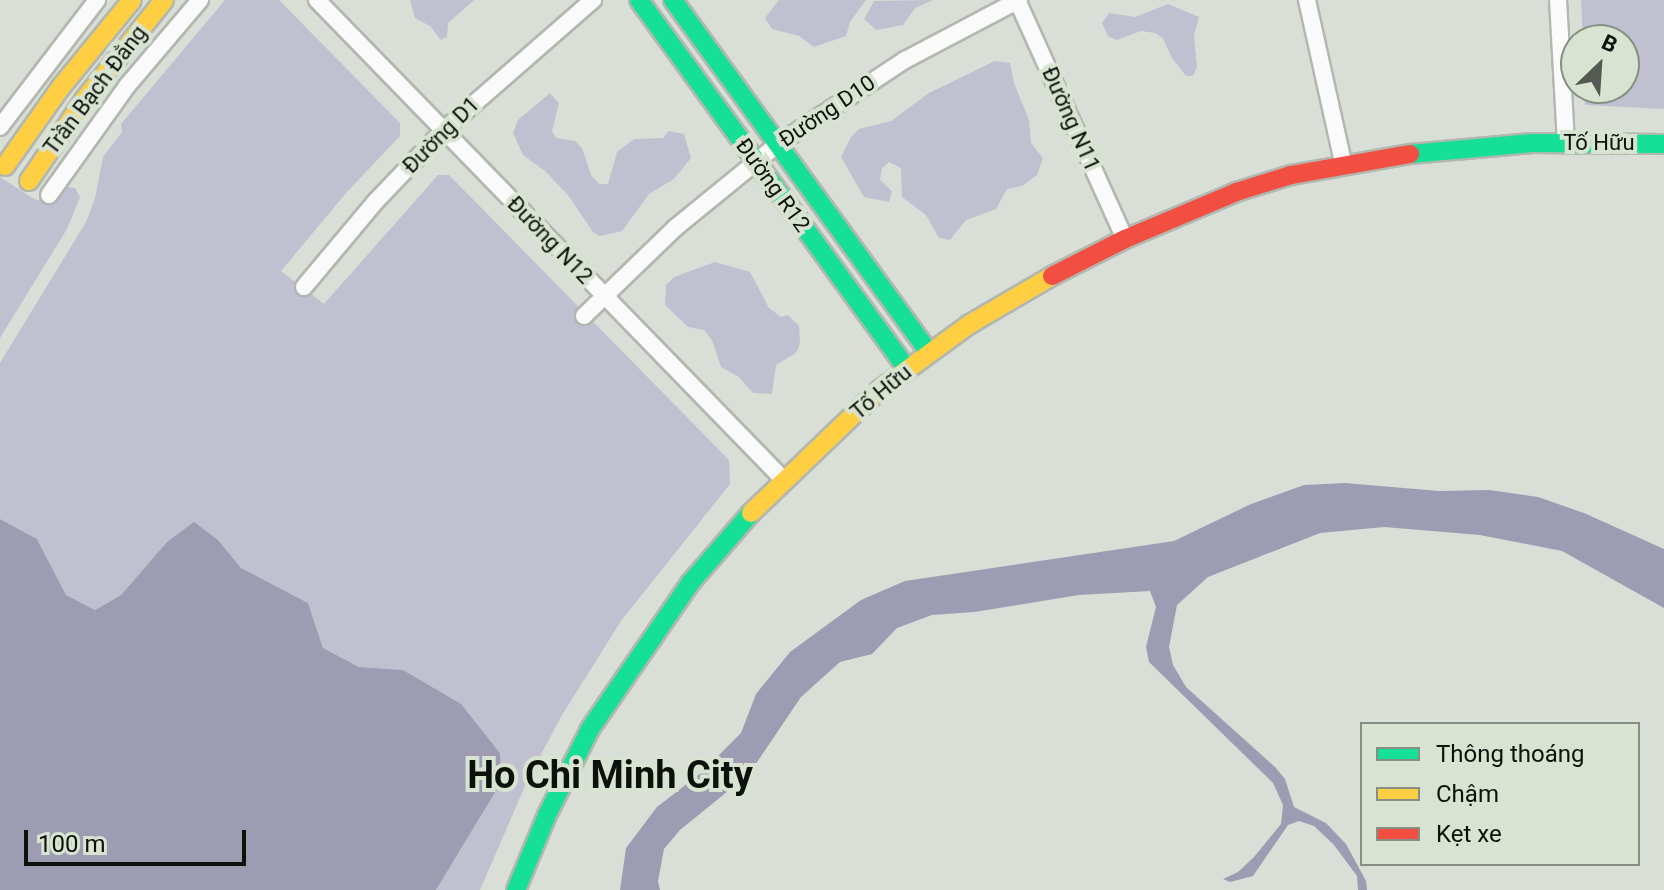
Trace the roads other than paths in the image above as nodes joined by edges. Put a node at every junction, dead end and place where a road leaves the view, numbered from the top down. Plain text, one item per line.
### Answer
1 (97, 0) edge
2 (132, 0) edge
3 (164, 0) edge
4 (200, 0) edge
5 (317, 0) edge
6 (593, 0) edge
7 (639, 0) edge
8 (673, 0) edge
9 (1018, 0) edge
10 (1307, 0) edge
11 (1558, 0) edge
12 (3, 115) edge
13 (30, 129) junction
14 (444, 130) junction
15 (1566, 142) junction
16 (778, 144) junction
17 (1664, 144) edge
18 (52, 145) junction
19 (72, 160) junction
20 (755, 161) junction
21 (1343, 163) junction
22 (5, 166) dead end
23 (29, 181) dead end
24 (49, 195) dead end
25 (1125, 239) junction
26 (304, 287) dead end
27 (604, 296) junction
28 (584, 316) dead end
29 (929, 352) junction
30 (907, 369) junction
31 (783, 479) junction
32 (516, 890) edge

1 - 12 street
2 - 13 main road, Trần Bạch Đằng
3 - 18 main road, Trần Bạch Đằng
4 - 19 street
5 - 14 street, Đường N12
6 - 14 street, Đường D1
7 - 20 main road, Đường R12
8 - 16 main road, Đường R12
9 - 16 street, Đường D10
9 - 25 street, Đường N11
10 - 21 street
11 - 15 street
12 - 13 street
13 - 18 street
13 - 22 main road, Trần Bạch Đằng
14 - 26 street, Đường D1
14 - 27 street, Đường N12
15 - 17 main road, Tố Hữu
15 - 21 main road, Tố Hữu
16 - 20 street, Đường D10
16 - 29 main road, Đường R12
18 - 19 street
18 - 23 main road, Trần Bạch Đằng
19 - 24 street
20 - 27 street, Đường D10
20 - 30 main road, Đường R12
21 - 25 main road, Tố Hữu
25 - 29 main road, Tố Hữu
27 - 28 street, Đường D10
27 - 31 street, Đường N12
29 - 30 main road, Tố Hữu
30 - 31 main road, Tố Hữu
31 - 32 main road, Tố Hữu

